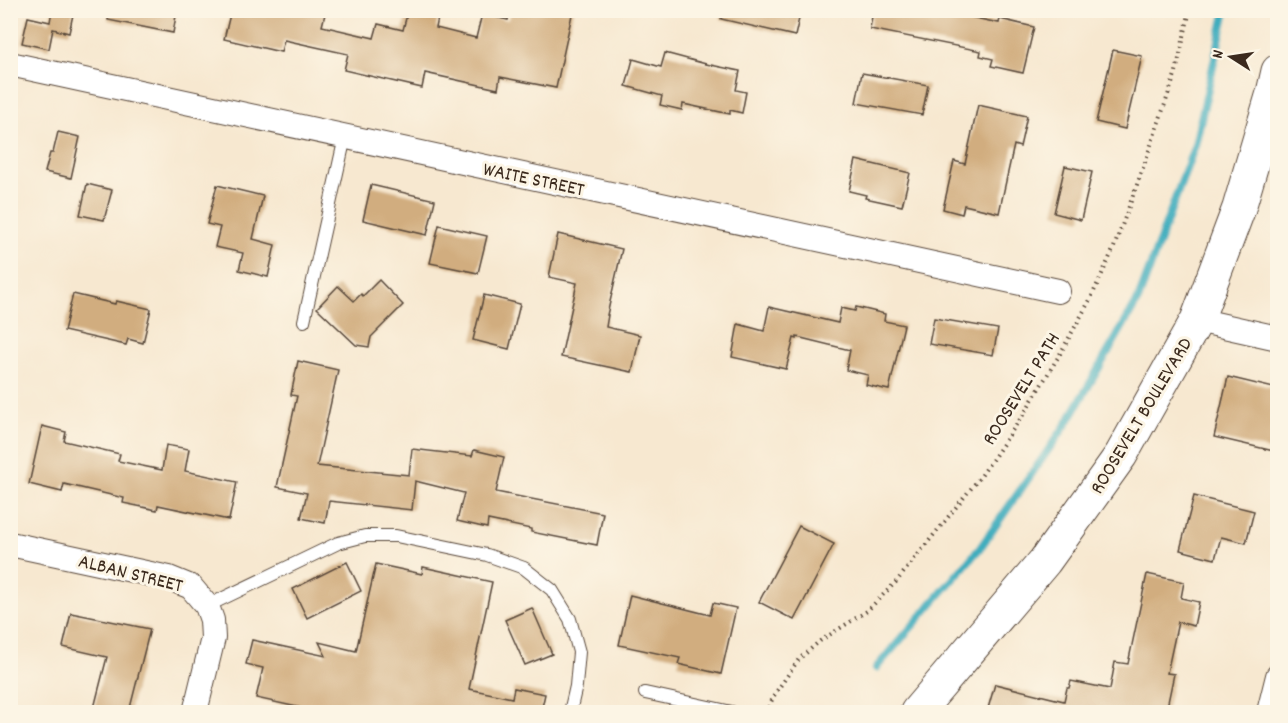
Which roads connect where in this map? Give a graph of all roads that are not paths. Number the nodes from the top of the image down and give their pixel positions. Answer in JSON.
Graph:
{"nodes":[{"id":1,"x":10,"y":64,"type":"edge"},
{"id":2,"x":1278,"y":71,"type":"edge"},
{"id":3,"x":345,"y":137,"type":"junction"},
{"id":4,"x":1058,"y":291,"type":"dead end"},
{"id":5,"x":1197,"y":320,"type":"junction"},
{"id":6,"x":304,"y":321,"type":"dead end"},
{"id":7,"x":1278,"y":338,"type":"edge"},
{"id":8,"x":10,"y":544,"type":"edge"},
{"id":9,"x":207,"y":606,"type":"junction"},
{"id":10,"x":1277,"y":683,"type":"edge"},
{"id":11,"x":645,"y":693,"type":"dead end"},
{"id":12,"x":195,"y":712,"type":"edge"},
{"id":13,"x":570,"y":712,"type":"edge"},
{"id":14,"x":732,"y":712,"type":"edge"},
{"id":15,"x":917,"y":712,"type":"edge"},
{"id":16,"x":1269,"y":712,"type":"edge"}],
"edges":[{"from":1,"to":3,"type":"street","name":"WAITE STREET"},
{"from":2,"to":5,"type":"main road","name":"ROOSEVELT BOULEVARD"},
{"from":3,"to":4,"type":"street","name":"WAITE STREET"},
{"from":3,"to":6,"type":"lane"},
{"from":5,"to":7,"type":"street"},
{"from":5,"to":15,"type":"main road","name":"ROOSEVELT BOULEVARD"},
{"from":8,"to":9,"type":"street","name":"ALBAN STREET"},
{"from":9,"to":12,"type":"street","name":"ALBAN STREET"},
{"from":9,"to":13,"type":"lane"},
{"from":10,"to":16,"type":"street"},
{"from":11,"to":14,"type":"lane"}]}
